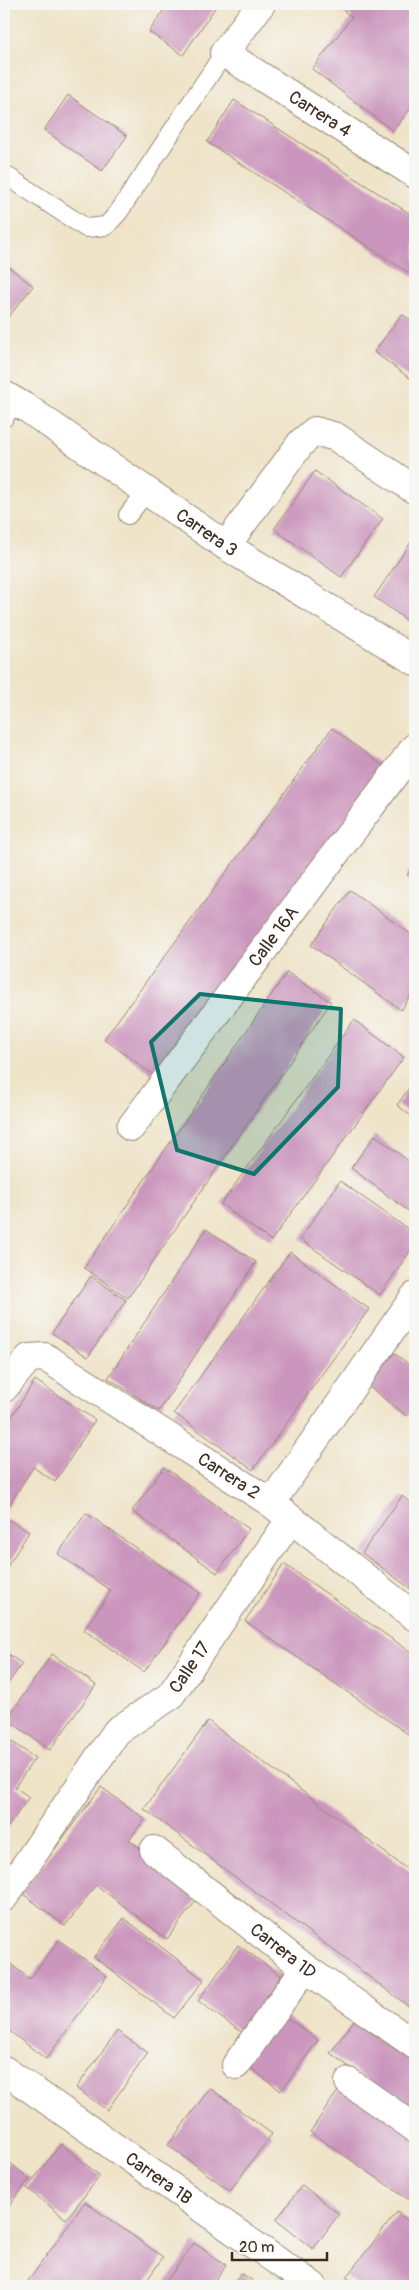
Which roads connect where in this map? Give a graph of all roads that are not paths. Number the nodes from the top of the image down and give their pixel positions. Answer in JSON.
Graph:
{"nodes":[{"id":1,"x":260,"y":4,"type":"edge"},
{"id":2,"x":224,"y":53,"type":"junction"},
{"id":3,"x":4,"y":174,"type":"edge"},
{"id":4,"x":415,"y":174,"type":"edge"},
{"id":5,"x":18,"y":404,"type":"edge"},
{"id":6,"x":415,"y":490,"type":"edge"},
{"id":7,"x":147,"y":491,"type":"junction"},
{"id":8,"x":128,"y":515,"type":"dead end"},
{"id":9,"x":226,"y":546,"type":"junction"},
{"id":10,"x":415,"y":661,"type":"edge"},
{"id":11,"x":415,"y":747,"type":"edge"},
{"id":12,"x":131,"y":1127,"type":"dead end"},
{"id":13,"x":415,"y":1296,"type":"edge"},
{"id":14,"x":4,"y":1388,"type":"edge"},
{"id":15,"x":281,"y":1512,"type":"junction"},
{"id":16,"x":415,"y":1617,"type":"edge"},
{"id":17,"x":154,"y":1850,"type":"dead end"},
{"id":18,"x":4,"y":1897,"type":"edge"},
{"id":19,"x":305,"y":1968,"type":"junction"},
{"id":20,"x":415,"y":2045,"type":"edge"},
{"id":21,"x":236,"y":2065,"type":"dead end"},
{"id":22,"x":4,"y":2070,"type":"edge"},
{"id":23,"x":349,"y":2082,"type":"dead end"},
{"id":24,"x":415,"y":2128,"type":"edge"},
{"id":25,"x":313,"y":2286,"type":"edge"}],
"edges":[{"from":1,"to":2,"type":"street"},
{"from":2,"to":3,"type":"lane"},
{"from":2,"to":4,"type":"street","name":"Carrera 4"},
{"from":5,"to":7,"type":"street","name":"Carrera 3"},
{"from":6,"to":9,"type":"street"},
{"from":7,"to":8,"type":"lane"},
{"from":7,"to":9,"type":"street","name":"Carrera 3"},
{"from":9,"to":10,"type":"street","name":"Carrera 3"},
{"from":11,"to":12,"type":"street","name":"Calle 16A"},
{"from":13,"to":15,"type":"street","name":"Calle 17"},
{"from":14,"to":15,"type":"street","name":"Carrera 2"},
{"from":15,"to":16,"type":"street","name":"Carrera 2"},
{"from":15,"to":18,"type":"street","name":"Calle 17"},
{"from":17,"to":19,"type":"street","name":"Carrera 1D"},
{"from":19,"to":20,"type":"street","name":"Carrera 1D"},
{"from":19,"to":21,"type":"street"},
{"from":22,"to":25,"type":"street","name":"Carrera 1B"},
{"from":23,"to":24,"type":"street"}]}
